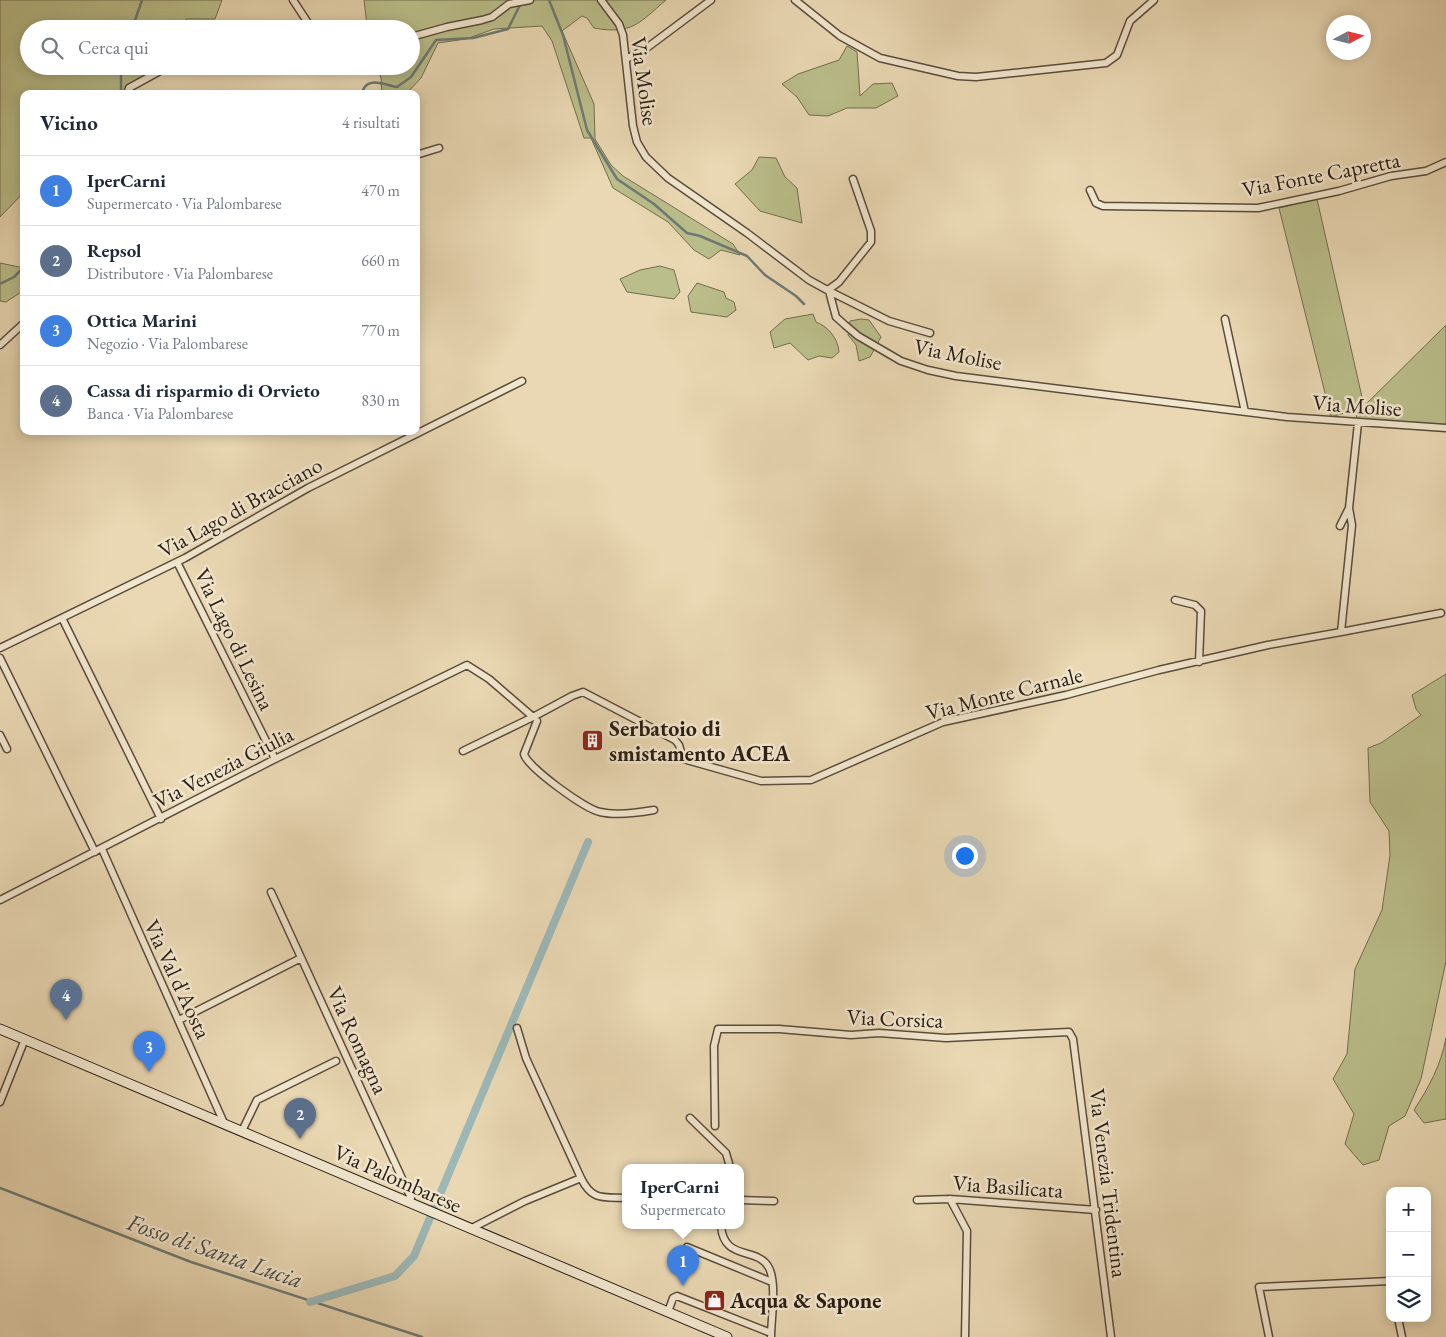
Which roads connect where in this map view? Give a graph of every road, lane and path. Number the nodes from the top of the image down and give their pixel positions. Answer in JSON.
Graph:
{"nodes":[{"id":1,"x":293,"y":0,"type":"edge"},
{"id":2,"x":530,"y":0,"type":"edge"},
{"id":3,"x":601,"y":0,"type":"edge"},
{"id":4,"x":710,"y":0,"type":"edge"},
{"id":5,"x":794,"y":0,"type":"edge"},
{"id":6,"x":1154,"y":0,"type":"edge"},
{"id":7,"x":306,"y":20,"type":"edge"},
{"id":8,"x":420,"y":34,"type":"edge"},
{"id":9,"x":626,"y":59,"type":"junction"},
{"id":10,"x":153,"y":75,"type":"edge"},
{"id":11,"x":128,"y":90,"type":"edge"},
{"id":12,"x":439,"y":148,"type":"dead end"},
{"id":13,"x":420,"y":154,"type":"edge"},
{"id":14,"x":1446,"y":162,"type":"edge"},
{"id":15,"x":854,"y":179,"type":"dead end"},
{"id":16,"x":1090,"y":190,"type":"dead end"},
{"id":17,"x":828,"y":291,"type":"junction"},
{"id":18,"x":1225,"y":320,"type":"dead end"},
{"id":19,"x":20,"y":327,"type":"edge"},
{"id":20,"x":930,"y":333,"type":"dead end"},
{"id":21,"x":0,"y":345,"type":"edge"},
{"id":22,"x":522,"y":380,"type":"dead end"},
{"id":23,"x":1245,"y":412,"type":"junction"},
{"id":24,"x":1358,"y":423,"type":"junction"},
{"id":25,"x":1446,"y":428,"type":"edge"},
{"id":26,"x":420,"y":431,"type":"edge"},
{"id":27,"x":413,"y":435,"type":"edge"},
{"id":28,"x":1349,"y":508,"type":"junction"},
{"id":29,"x":1340,"y":526,"type":"dead end"},
{"id":30,"x":177,"y":562,"type":"junction"},
{"id":31,"x":1175,"y":600,"type":"dead end"},
{"id":32,"x":1441,"y":613,"type":"dead end"},
{"id":33,"x":62,"y":618,"type":"junction"},
{"id":34,"x":1341,"y":632,"type":"junction"},
{"id":35,"x":0,"y":648,"type":"edge"},
{"id":36,"x":0,"y":658,"type":"edge"},
{"id":37,"x":1199,"y":662,"type":"junction"},
{"id":38,"x":535,"y":719,"type":"junction"},
{"id":39,"x":0,"y":735,"type":"edge"},
{"id":40,"x":7,"y":750,"type":"dead end"},
{"id":41,"x":462,"y":751,"type":"dead end"},
{"id":42,"x":275,"y":759,"type":"junction"},
{"id":43,"x":654,"y":810,"type":"dead end"},
{"id":44,"x":161,"y":819,"type":"junction"},
{"id":45,"x":102,"y":849,"type":"junction"},
{"id":46,"x":95,"y":852,"type":"junction"},
{"id":47,"x":271,"y":892,"type":"dead end"},
{"id":48,"x":0,"y":900,"type":"edge"},
{"id":49,"x":301,"y":958,"type":"junction"},
{"id":50,"x":179,"y":1020,"type":"junction"},
{"id":51,"x":517,"y":1028,"type":"dead end"},
{"id":52,"x":0,"y":1029,"type":"edge"},
{"id":53,"x":1070,"y":1033,"type":"joint"},
{"id":54,"x":25,"y":1039,"type":"junction"},
{"id":55,"x":336,"y":1061,"type":"dead end"},
{"id":56,"x":0,"y":1102,"type":"edge"},
{"id":57,"x":690,"y":1118,"type":"dead end"},
{"id":58,"x":224,"y":1123,"type":"junction"},
{"id":59,"x":715,"y":1126,"type":"dead end"},
{"id":60,"x":242,"y":1131,"type":"junction"},
{"id":61,"x":729,"y":1164,"type":"edge"},
{"id":62,"x":581,"y":1178,"type":"junction"},
{"id":63,"x":622,"y":1198,"type":"edge"},
{"id":64,"x":950,"y":1199,"type":"junction"},
{"id":65,"x":744,"y":1200,"type":"edge"},
{"id":66,"x":917,"y":1200,"type":"dead end"},
{"id":67,"x":774,"y":1201,"type":"dead end"},
{"id":68,"x":409,"y":1204,"type":"junction"},
{"id":69,"x":1096,"y":1210,"type":"junction"},
{"id":70,"x":470,"y":1229,"type":"junction"},
{"id":71,"x":722,"y":1229,"type":"edge"},
{"id":72,"x":687,"y":1247,"type":"dead end"},
{"id":73,"x":1386,"y":1280,"type":"edge"},
{"id":74,"x":772,"y":1282,"type":"junction"},
{"id":75,"x":668,"y":1312,"type":"junction"},
{"id":76,"x":1399,"y":1322,"type":"edge"},
{"id":77,"x":771,"y":1335,"type":"edge"},
{"id":78,"x":726,"y":1337,"type":"edge"},
{"id":79,"x":965,"y":1337,"type":"edge"},
{"id":80,"x":1111,"y":1337,"type":"edge"},
{"id":81,"x":1270,"y":1337,"type":"edge"},
{"id":82,"x":1402,"y":1337,"type":"edge"}],
"edges":[{"from":1,"to":7,"type":"street"},
{"from":2,"to":8,"type":"street"},
{"from":3,"to":9,"type":"street","name":"Via Molise"},
{"from":4,"to":9,"type":"street"},
{"from":5,"to":6,"type":"street"},
{"from":9,"to":17,"type":"street","name":"Via Molise"},
{"from":10,"to":11,"type":"street"},
{"from":12,"to":13,"type":"street"},
{"from":14,"to":16,"type":"street","name":"Via Fonte Capretta"},
{"from":15,"to":17,"type":"street"},
{"from":17,"to":20,"type":"street"},
{"from":17,"to":23,"type":"street","name":"Via Molise"},
{"from":18,"to":23,"type":"street"},
{"from":19,"to":21,"type":"street"},
{"from":22,"to":26,"type":"street","name":"Via Lago di Bracciano"},
{"from":23,"to":24,"type":"street","name":"Via Molise"},
{"from":24,"to":25,"type":"street","name":"Via Molise"},
{"from":24,"to":28,"type":"street"},
{"from":27,"to":30,"type":"street","name":"Via Lago di Bracciano"},
{"from":28,"to":29,"type":"street"},
{"from":28,"to":34,"type":"street"},
{"from":30,"to":33,"type":"street","name":"Via Lago di Bracciano"},
{"from":30,"to":42,"type":"street","name":"Via Lago di Lesina"},
{"from":31,"to":37,"type":"street"},
{"from":32,"to":34,"type":"street","name":"Via Monte Carnale"},
{"from":33,"to":35,"type":"street","name":"Via Lago di Bracciano"},
{"from":33,"to":44,"type":"street"},
{"from":34,"to":37,"type":"street","name":"Via Monte Carnale"},
{"from":36,"to":46,"type":"street"},
{"from":37,"to":38,"type":"street","name":"Via Monte Carnale"},
{"from":38,"to":41,"type":"street"},
{"from":38,"to":42,"type":"street","name":"Via Venezia Giulia"},
{"from":38,"to":43,"type":"street"},
{"from":39,"to":40,"type":"street"},
{"from":42,"to":44,"type":"street","name":"Via Venezia Giulia"},
{"from":44,"to":45,"type":"street","name":"Via Venezia Giulia"},
{"from":45,"to":46,"type":"street","name":"Via Venezia Giulia"},
{"from":45,"to":50,"type":"street","name":"Via Val d'Aosta"},
{"from":46,"to":48,"type":"street","name":"Via Venezia Giulia"},
{"from":47,"to":49,"type":"street","name":"Via Romagna"},
{"from":49,"to":50,"type":"street"},
{"from":49,"to":68,"type":"street","name":"Via Romagna"},
{"from":50,"to":58,"type":"street","name":"Via Val d'Aosta"},
{"from":51,"to":62,"type":"street"},
{"from":52,"to":54,"type":"main road","name":"Via Palombarese"},
{"from":53,"to":59,"type":"street","name":"Via Corsica"},
{"from":53,"to":69,"type":"street","name":"Via Venezia Tridentina"},
{"from":54,"to":56,"type":"street"},
{"from":54,"to":58,"type":"main road","name":"Via Palombarese"},
{"from":55,"to":60,"type":"street"},
{"from":57,"to":61,"type":"street"},
{"from":58,"to":60,"type":"main road","name":"Via Palombarese"},
{"from":60,"to":68,"type":"main road","name":"Via Palombarese"},
{"from":62,"to":63,"type":"street"},
{"from":62,"to":70,"type":"street"},
{"from":64,"to":66,"type":"street","name":"Via Basilicata"},
{"from":64,"to":69,"type":"street","name":"Via Basilicata"},
{"from":64,"to":79,"type":"street"},
{"from":65,"to":67,"type":"street"},
{"from":68,"to":70,"type":"main road","name":"Via Palombarese"},
{"from":69,"to":80,"type":"street","name":"Via Venezia Tridentina"},
{"from":70,"to":75,"type":"main road","name":"Via Palombarese"},
{"from":71,"to":74,"type":"street"},
{"from":72,"to":74,"type":"street"},
{"from":73,"to":81,"type":"street"},
{"from":74,"to":77,"type":"street"},
{"from":75,"to":77,"type":"street"},
{"from":75,"to":78,"type":"main road","name":"Via Palombarese"},
{"from":76,"to":82,"type":"street"}]}
